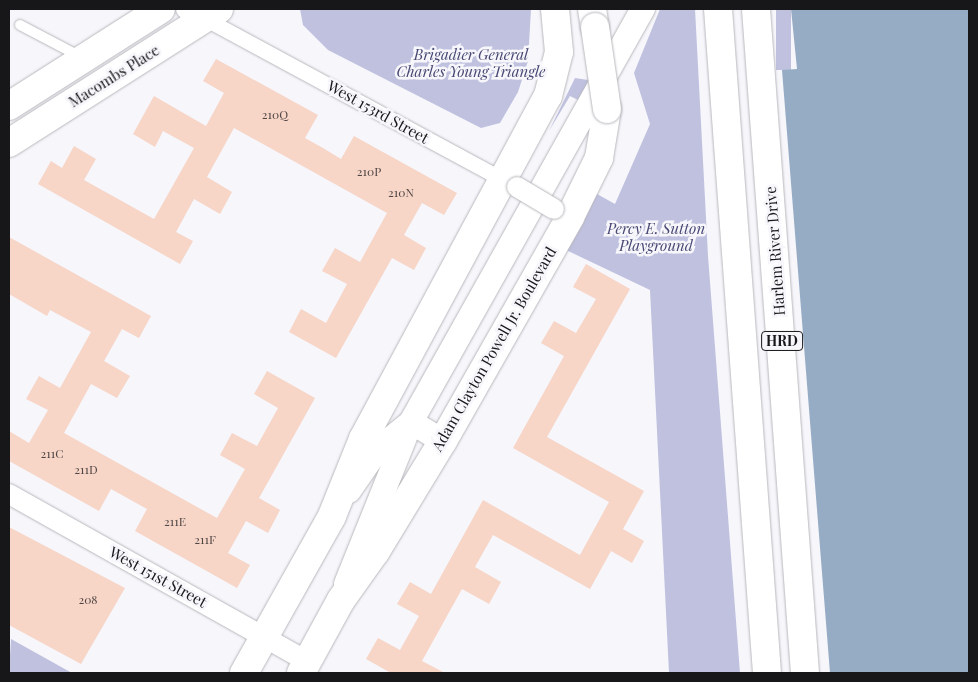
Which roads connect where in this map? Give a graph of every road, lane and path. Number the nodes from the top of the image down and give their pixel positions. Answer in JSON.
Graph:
{"nodes":[{"id":1,"x":162,"y":9,"type":"edge"},
{"id":2,"x":555,"y":9,"type":"edge"},
{"id":3,"x":643,"y":9,"type":"edge"},
{"id":4,"x":718,"y":9,"type":"edge"},
{"id":5,"x":756,"y":9,"type":"edge"},
{"id":6,"x":203,"y":12,"type":"edge"},
{"id":7,"x":593,"y":18,"type":"edge"},
{"id":8,"x":20,"y":25,"type":"dead end"},
{"id":9,"x":84,"y":58,"type":"junction"},
{"id":10,"x":9,"y":106,"type":"edge"},
{"id":11,"x":9,"y":143,"type":"edge"},
{"id":12,"x":509,"y":183,"type":"junction"},
{"id":13,"x":562,"y":213,"type":"junction"},
{"id":14,"x":411,"y":422,"type":"junction"},
{"id":15,"x":443,"y":440,"type":"junction"},
{"id":16,"x":9,"y":494,"type":"edge"},
{"id":17,"x":332,"y":516,"type":"junction"},
{"id":18,"x":341,"y":600,"type":"junction"},
{"id":19,"x":264,"y":637,"type":"junction"},
{"id":20,"x":304,"y":667,"type":"edge"},
{"id":21,"x":244,"y":673,"type":"edge"},
{"id":22,"x":767,"y":673,"type":"edge"},
{"id":23,"x":805,"y":673,"type":"edge"}],
"edges":[{"from":1,"to":9,"type":"main road","name":"Macombs Place"},
{"from":2,"to":12,"type":"main road","name":"Adam Clayton Powell Jr. Boulevard"},
{"from":3,"to":14,"type":"street","name":"Adam Clayton Powell Jr. Boulevard"},
{"from":4,"to":22,"type":"main road","number":"HRD"},
{"from":5,"to":23,"type":"main road","name":"Harlem River Drive","number":"HRD"},
{"from":6,"to":11,"type":"main road","name":"Macombs Place"},
{"from":6,"to":12,"type":"street","name":"West 153rd Street"},
{"from":7,"to":13,"type":"main road","name":"Adam Clayton Powell Jr. Boulevard","bridge":true},
{"from":8,"to":9,"type":"lane"},
{"from":9,"to":10,"type":"main road","name":"Macombs Place"},
{"from":12,"to":13,"type":"street","name":"West 153rd Street","bridge":true},
{"from":12,"to":17,"type":"main road","name":"Adam Clayton Powell Jr. Boulevard"},
{"from":13,"to":15,"type":"main road","name":"Adam Clayton Powell Jr. Boulevard"},
{"from":14,"to":15,"type":"street"},
{"from":14,"to":17,"type":"street","name":"Adam Clayton Powell Jr. Boulevard"},
{"from":14,"to":18,"type":"street","name":"Adam Clayton Powell Jr. Boulevard"},
{"from":15,"to":18,"type":"main road","name":"Adam Clayton Powell Jr. Boulevard"},
{"from":16,"to":19,"type":"street","name":"West 151st Street"},
{"from":17,"to":19,"type":"main road","name":"Adam Clayton Powell Jr. Boulevard"},
{"from":18,"to":20,"type":"main road","name":"Adam Clayton Powell Jr. Boulevard"},
{"from":19,"to":20,"type":"street","name":"West 151st Street"},
{"from":19,"to":21,"type":"main road","name":"Adam Clayton Powell Jr. Boulevard"}]}
